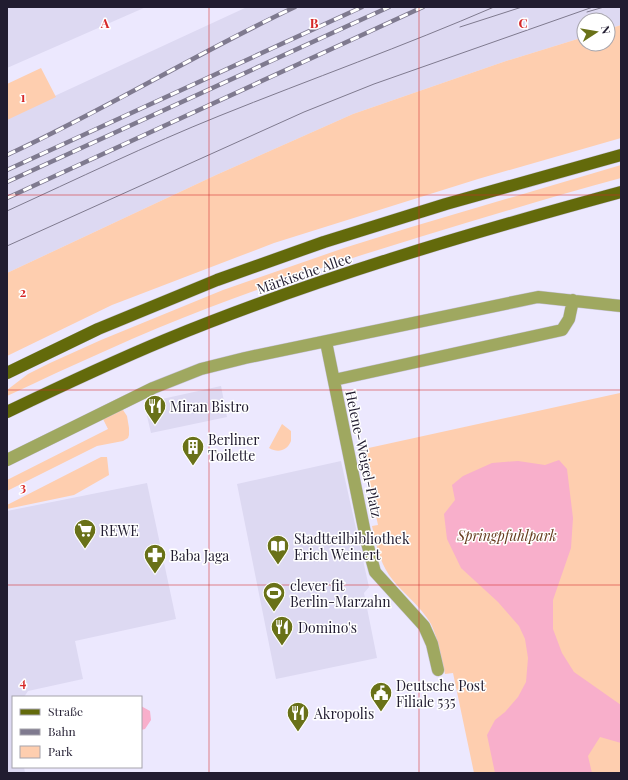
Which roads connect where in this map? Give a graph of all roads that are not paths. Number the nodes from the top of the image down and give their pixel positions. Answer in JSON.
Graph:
{"nodes":[{"id":1,"x":621,"y":154,"type":"edge"},
{"id":2,"x":621,"y":192,"type":"edge"},
{"id":3,"x":573,"y":300,"type":"junction"},
{"id":4,"x":621,"y":306,"type":"edge"},
{"id":5,"x":326,"y":342,"type":"junction"},
{"id":6,"x":22,"y":366,"type":"junction"},
{"id":7,"x":7,"y":373,"type":"edge"},
{"id":8,"x":7,"y":380,"type":"edge"},
{"id":9,"x":334,"y":380,"type":"junction"},
{"id":10,"x":7,"y":412,"type":"edge"},
{"id":11,"x":7,"y":460,"type":"edge"},
{"id":12,"x":438,"y":670,"type":"dead end"}],
"edges":[{"from":1,"to":6,"type":"main road","name":"Märkische Allee"},
{"from":2,"to":10,"type":"main road","name":"Märkische Allee"},
{"from":3,"to":4,"type":"street"},
{"from":3,"to":5,"type":"street"},
{"from":3,"to":9,"type":"street"},
{"from":5,"to":9,"type":"street","name":"Helene-Weigel-Platz"},
{"from":5,"to":11,"type":"street"},
{"from":6,"to":7,"type":"main road","name":"Märkische Allee"},
{"from":6,"to":8,"type":"main road"},
{"from":9,"to":12,"type":"street","name":"Helene-Weigel-Platz"}]}
